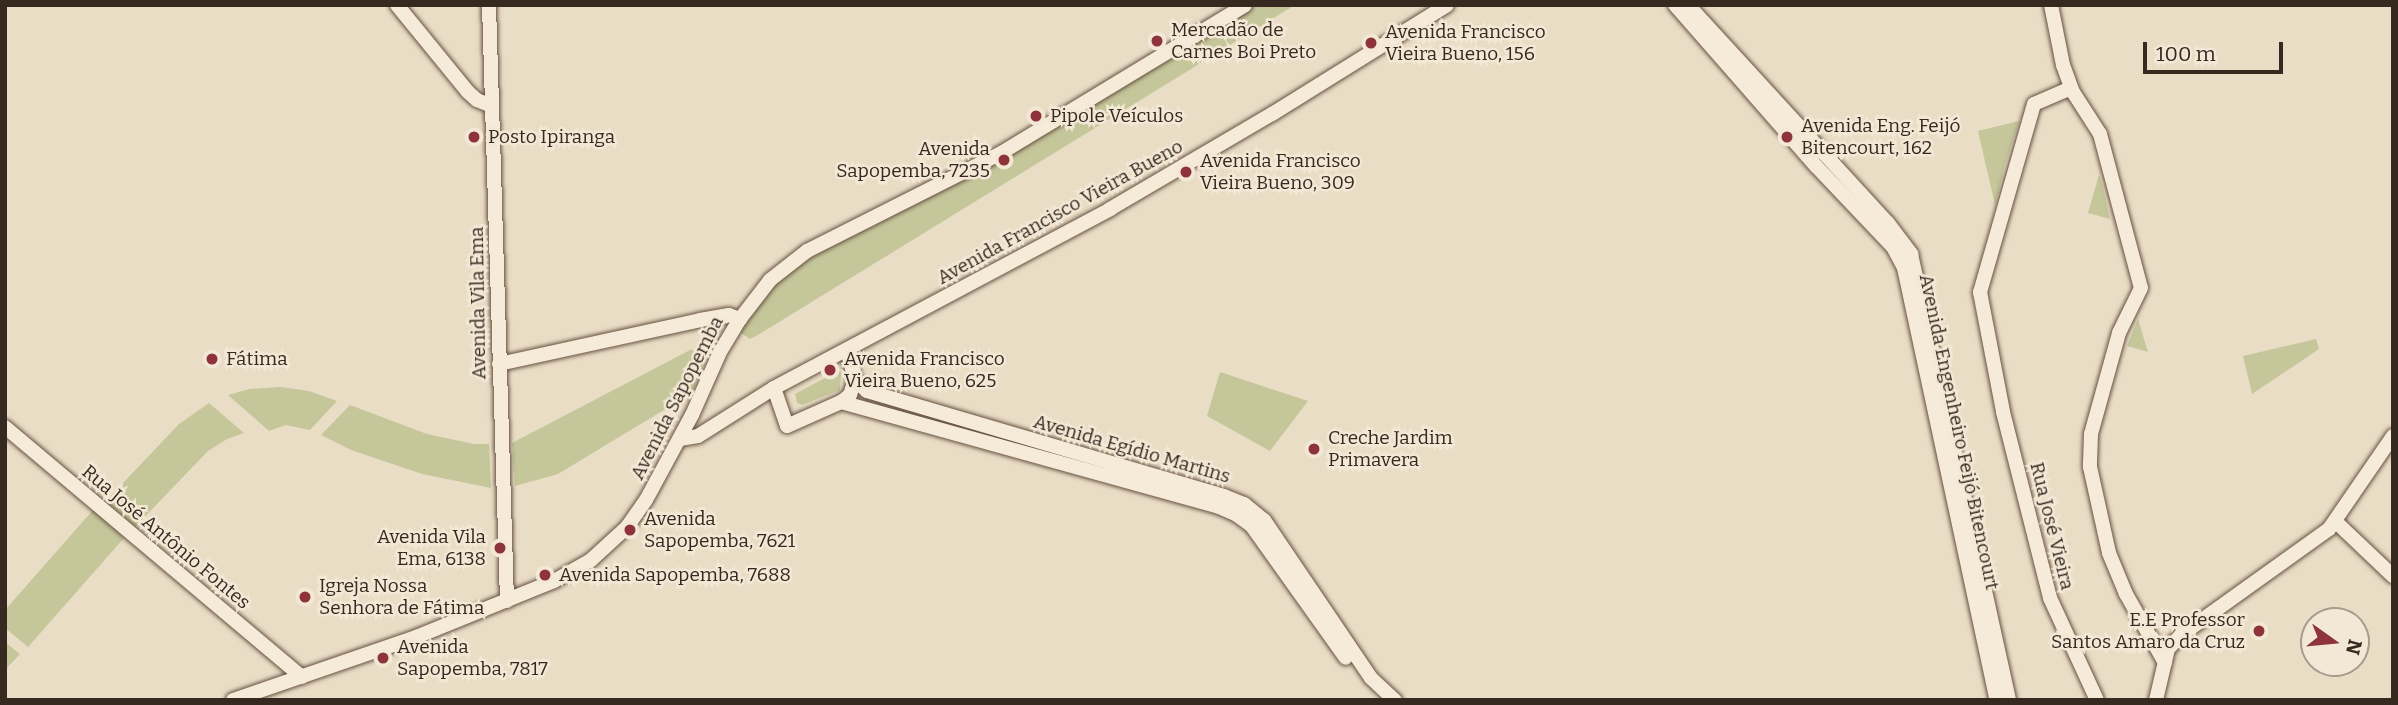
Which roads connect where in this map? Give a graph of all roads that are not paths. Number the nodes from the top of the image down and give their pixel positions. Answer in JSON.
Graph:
{"nodes":[{"id":1,"x":397,"y":5,"type":"edge"},
{"id":2,"x":489,"y":5,"type":"edge"},
{"id":3,"x":1245,"y":5,"type":"edge"},
{"id":4,"x":1447,"y":5,"type":"edge"},
{"id":5,"x":1675,"y":5,"type":"edge"},
{"id":6,"x":1689,"y":5,"type":"edge"},
{"id":7,"x":2050,"y":5,"type":"edge"},
{"id":8,"x":2071,"y":88,"type":"junction"},
{"id":9,"x":492,"y":106,"type":"junction"},
{"id":10,"x":740,"y":318,"type":"junction"},
{"id":11,"x":847,"y":351,"type":"junction"},
{"id":12,"x":499,"y":364,"type":"junction"},
{"id":13,"x":855,"y":380,"type":"junction"},
{"id":14,"x":774,"y":388,"type":"junction"},
{"id":15,"x":841,"y":402,"type":"junction"},
{"id":16,"x":692,"y":415,"type":"junction"},
{"id":17,"x":720,"y":419,"type":"junction"},
{"id":18,"x":5,"y":427,"type":"edge"},
{"id":19,"x":2393,"y":436,"type":"edge"},
{"id":20,"x":680,"y":439,"type":"junction"},
{"id":21,"x":2335,"y":521,"type":"junction"},
{"id":22,"x":2393,"y":576,"type":"edge"},
{"id":23,"x":507,"y":600,"type":"junction"},
{"id":24,"x":2165,"y":663,"type":"junction"},
{"id":25,"x":302,"y":677,"type":"junction"},
{"id":26,"x":233,"y":700,"type":"edge"},
{"id":27,"x":1378,"y":700,"type":"edge"},
{"id":28,"x":1395,"y":700,"type":"edge"},
{"id":29,"x":1997,"y":700,"type":"edge"},
{"id":30,"x":2009,"y":700,"type":"edge"},
{"id":31,"x":2098,"y":700,"type":"edge"},
{"id":32,"x":2156,"y":700,"type":"edge"}],
"edges":[{"from":1,"to":9,"type":"main road"},
{"from":2,"to":9,"type":"main road","name":"Avenida Vila Ema"},
{"from":3,"to":10,"type":"main road","name":"Avenida Sapopemba"},
{"from":4,"to":11,"type":"main road","name":"Avenida Francisco Vieira Bueno"},
{"from":5,"to":29,"type":"main road","name":"Avenida Engenheiro Feijó Bitencourt"},
{"from":6,"to":30,"type":"main road","name":"Avenida Engenheiro Feijó Bitencourt"},
{"from":7,"to":8,"type":"main road"},
{"from":8,"to":24,"type":"main road"},
{"from":8,"to":31,"type":"main road","name":"Rua José Vieira"},
{"from":9,"to":12,"type":"main road","name":"Avenida Vila Ema"},
{"from":10,"to":12,"type":"main road"},
{"from":10,"to":16,"type":"main road","name":"Avenida Sapopemba"},
{"from":11,"to":13,"type":"main road"},
{"from":11,"to":14,"type":"main road","name":"Avenida Francisco Vieira Bueno"},
{"from":12,"to":23,"type":"main road","name":"Avenida Vila Ema"},
{"from":13,"to":15,"type":"main road"},
{"from":13,"to":28,"type":"main road","name":"Avenida Egídio Martins"},
{"from":14,"to":15,"type":"main road"},
{"from":14,"to":17,"type":"main road","name":"Avenida Francisco Vieira Bueno"},
{"from":15,"to":27,"type":"main road","name":"Avenida Egídio Martins"},
{"from":16,"to":17,"type":"main road"},
{"from":16,"to":20,"type":"main road","name":"Avenida Sapopemba"},
{"from":17,"to":20,"type":"main road","name":"Avenida Francisco Vieira Bueno"},
{"from":18,"to":25,"type":"main road","name":"Rua José Antônio Fontes"},
{"from":19,"to":21,"type":"main road"},
{"from":20,"to":23,"type":"main road","name":"Avenida Sapopemba"},
{"from":21,"to":22,"type":"main road"},
{"from":21,"to":24,"type":"main road"},
{"from":23,"to":25,"type":"main road","name":"Avenida Sapopemba"},
{"from":24,"to":32,"type":"main road"},
{"from":25,"to":26,"type":"main road","name":"Avenida Sapopemba"}]}
